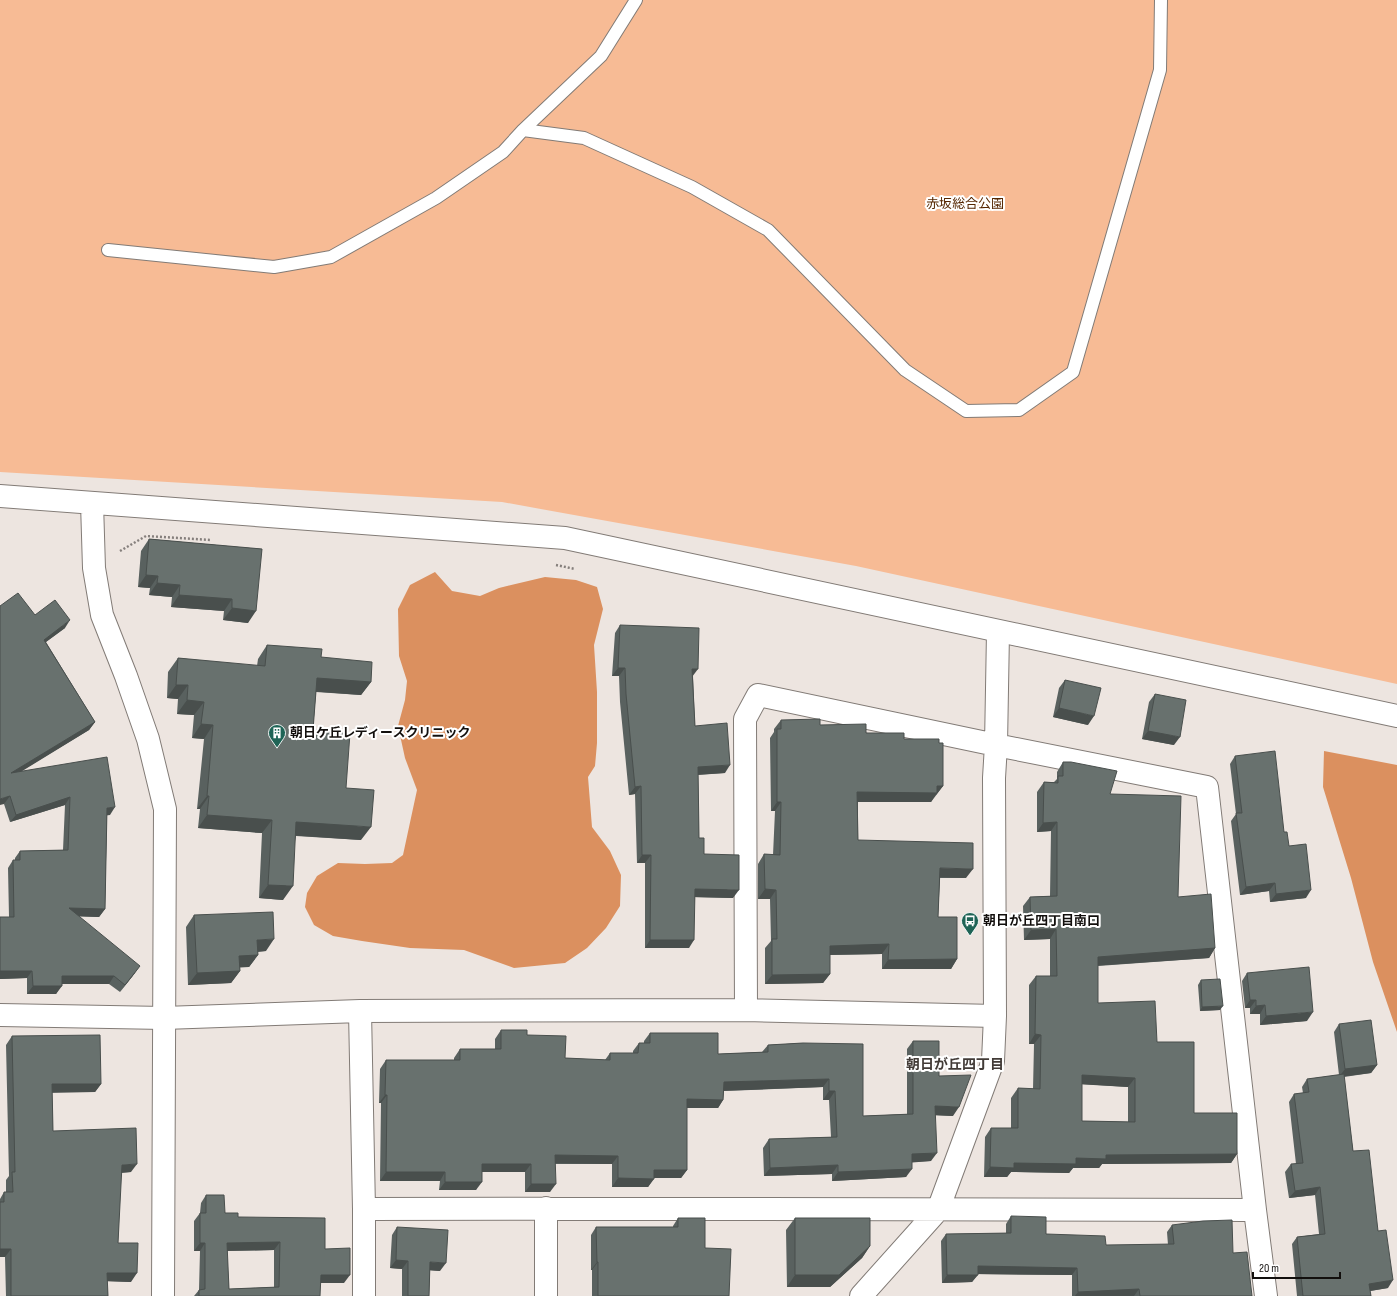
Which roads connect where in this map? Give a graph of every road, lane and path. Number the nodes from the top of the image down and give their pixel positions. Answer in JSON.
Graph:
{"nodes":[{"id":1,"x":636,"y":0,"type":"edge"},
{"id":2,"x":1161,"y":0,"type":"edge"},
{"id":3,"x":523,"y":130,"type":"junction"},
{"id":4,"x":108,"y":250,"type":"dead end"},
{"id":5,"x":0,"y":496,"type":"edge"},
{"id":6,"x":92,"y":503,"type":"junction"},
{"id":7,"x":215,"y":540,"type":"dead end"},
{"id":8,"x":120,"y":552,"type":"dead end"},
{"id":9,"x":551,"y":564,"type":"dead end"},
{"id":10,"x":582,"y":570,"type":"dead end"},
{"id":11,"x":998,"y":632,"type":"junction"},
{"id":12,"x":1397,"y":716,"type":"edge"},
{"id":13,"x":996,"y":745,"type":"junction"},
{"id":14,"x":746,"y":1010,"type":"junction"},
{"id":15,"x":360,"y":1011,"type":"junction"},
{"id":16,"x":0,"y":1015,"type":"edge"},
{"id":17,"x":995,"y":1016,"type":"junction"},
{"id":18,"x":164,"y":1018,"type":"junction"},
{"id":19,"x":546,"y":1208,"type":"junction"},
{"id":20,"x":364,"y":1209,"type":"junction"},
{"id":21,"x":938,"y":1210,"type":"junction"},
{"id":22,"x":1255,"y":1210,"type":"junction"},
{"id":23,"x":163,"y":1296,"type":"edge"},
{"id":24,"x":364,"y":1296,"type":"edge"},
{"id":25,"x":546,"y":1296,"type":"edge"},
{"id":26,"x":861,"y":1296,"type":"edge"},
{"id":27,"x":1266,"y":1296,"type":"edge"}],
"edges":[{"from":1,"to":3,"type":"lane"},
{"from":2,"to":3,"type":"lane"},
{"from":3,"to":4,"type":"lane"},
{"from":5,"to":6,"type":"street"},
{"from":6,"to":11,"type":"street"},
{"from":6,"to":18,"type":"street"},
{"from":7,"to":8,"type":"path"},
{"from":9,"to":10,"type":"path"},
{"from":11,"to":12,"type":"street"},
{"from":11,"to":13,"type":"street"},
{"from":13,"to":14,"type":"street"},
{"from":13,"to":17,"type":"street"},
{"from":13,"to":22,"type":"street"},
{"from":14,"to":15,"type":"street"},
{"from":14,"to":17,"type":"street"},
{"from":15,"to":18,"type":"street"},
{"from":15,"to":20,"type":"street"},
{"from":16,"to":18,"type":"street"},
{"from":17,"to":21,"type":"street"},
{"from":18,"to":23,"type":"street"},
{"from":19,"to":20,"type":"street"},
{"from":19,"to":21,"type":"street"},
{"from":19,"to":25,"type":"street"},
{"from":20,"to":24,"type":"street"},
{"from":21,"to":22,"type":"street"},
{"from":21,"to":26,"type":"street"},
{"from":22,"to":27,"type":"street"}]}
